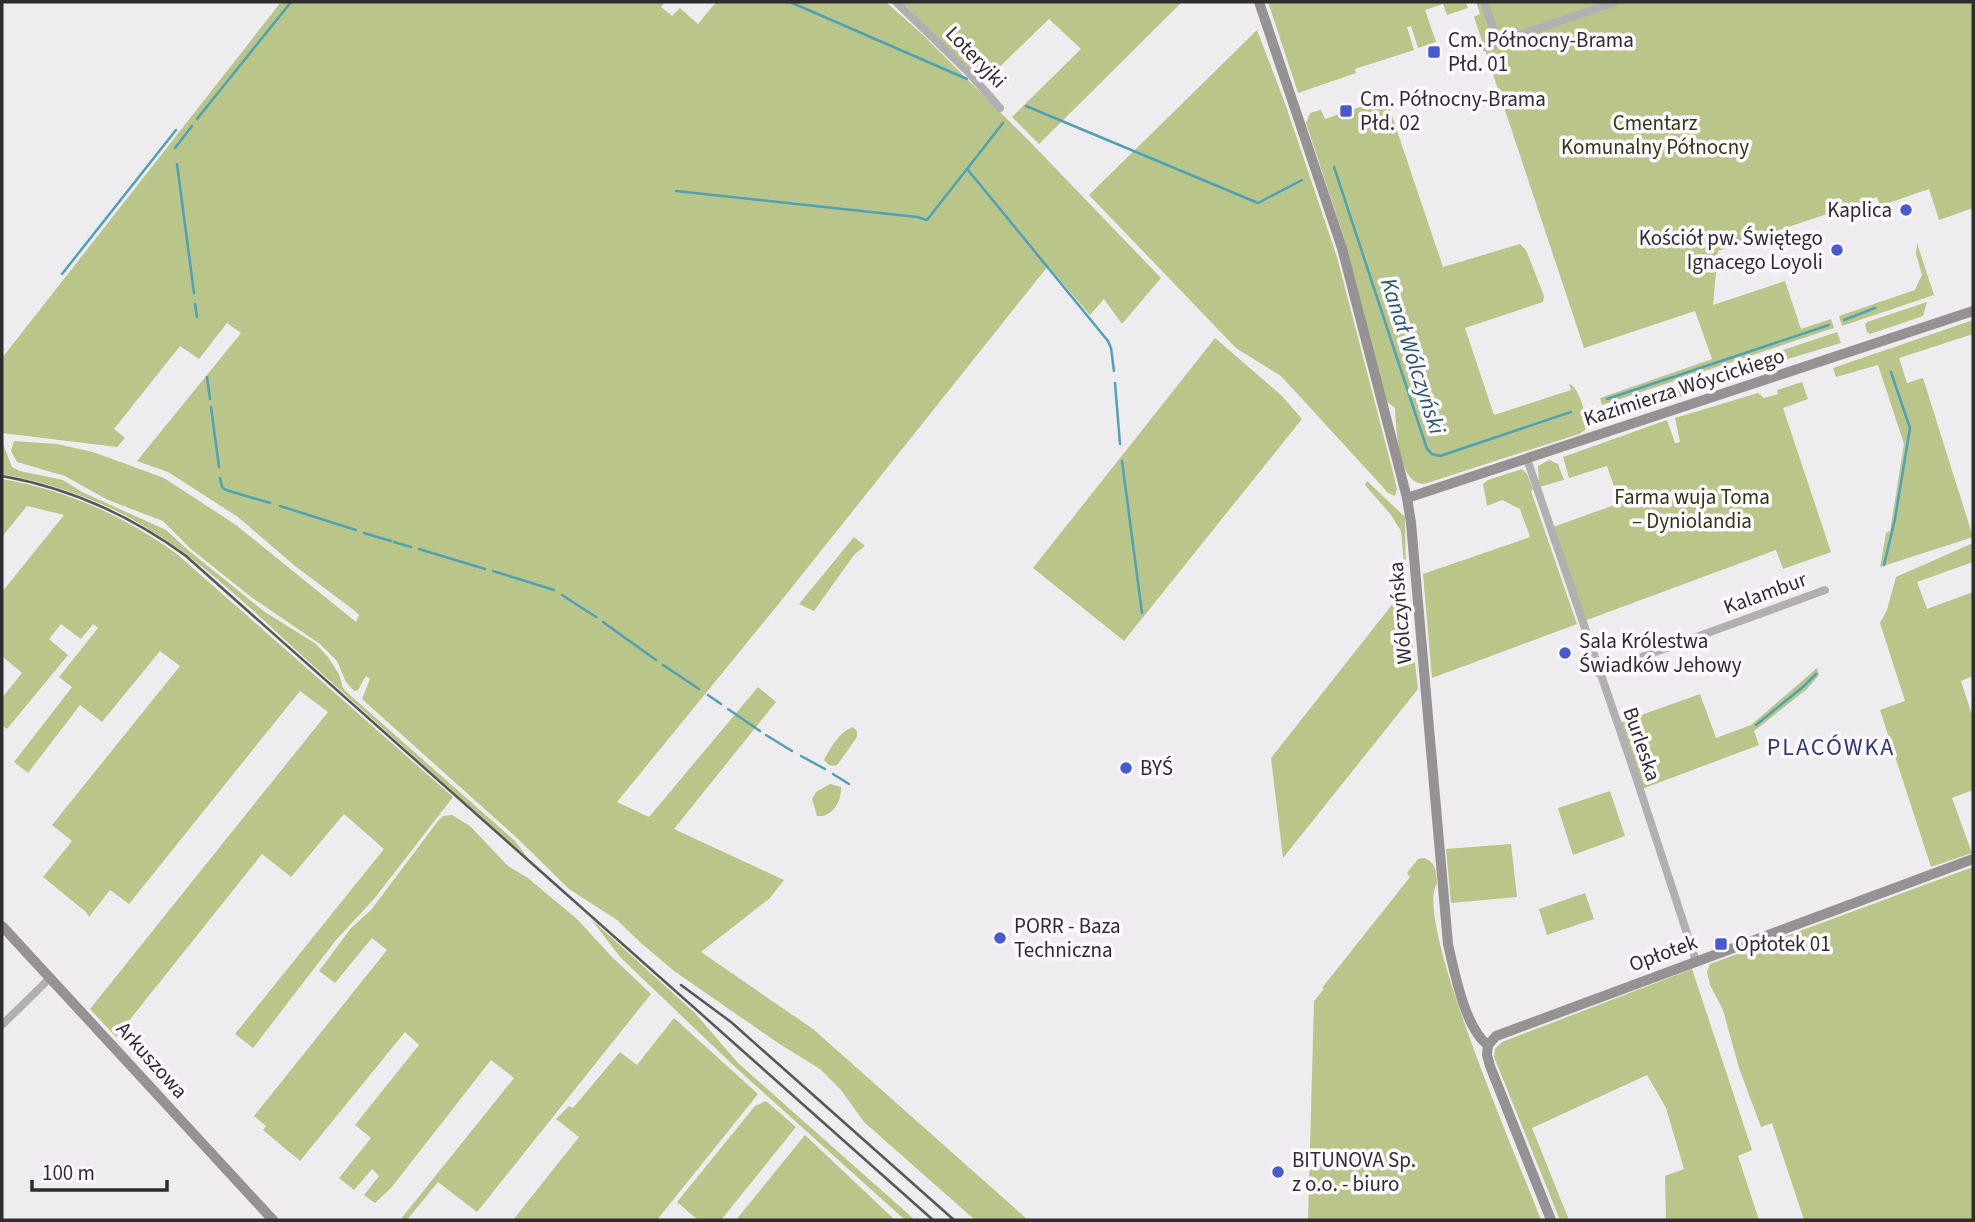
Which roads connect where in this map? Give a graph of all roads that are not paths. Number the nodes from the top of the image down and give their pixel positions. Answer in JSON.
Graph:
{"nodes":[{"id":1,"x":895,"y":2,"type":"edge"},
{"id":2,"x":1259,"y":2,"type":"edge"},
{"id":3,"x":1485,"y":2,"type":"edge"},
{"id":4,"x":1616,"y":2,"type":"edge"},
{"id":5,"x":1498,"y":42,"type":"junction"},
{"id":6,"x":1485,"y":47,"type":"dead end"},
{"id":7,"x":1000,"y":108,"type":"dead end"},
{"id":8,"x":1973,"y":311,"type":"edge"},
{"id":9,"x":1527,"y":459,"type":"junction"},
{"id":10,"x":1407,"y":498,"type":"junction"},
{"id":11,"x":1825,"y":590,"type":"dead end"},
{"id":12,"x":1598,"y":673,"type":"junction"},
{"id":13,"x":1973,"y":859,"type":"edge"},
{"id":14,"x":2,"y":926,"type":"edge"},
{"id":15,"x":1696,"y":961,"type":"junction"},
{"id":16,"x":50,"y":978,"type":"junction"},
{"id":17,"x":2,"y":1025,"type":"edge"},
{"id":18,"x":1488,"y":1045,"type":"junction"},
{"id":19,"x":273,"y":1220,"type":"edge"},
{"id":20,"x":1551,"y":1220,"type":"edge"}],
"edges":[{"from":1,"to":7,"type":"street","name":"Loteryjki"},
{"from":2,"to":10,"type":"street","name":"Wólczyńska"},
{"from":3,"to":5,"type":"street"},
{"from":4,"to":5,"type":"street"},
{"from":5,"to":6,"type":"street"},
{"from":8,"to":9,"type":"street","name":"Kazimierza Wóycickiego"},
{"from":9,"to":10,"type":"street","name":"Kazimierza Wóycickiego"},
{"from":9,"to":12,"type":"street","name":"Burleska"},
{"from":10,"to":18,"type":"street","name":"Wólczyńska"},
{"from":11,"to":12,"type":"street","name":"Kalambur"},
{"from":12,"to":15,"type":"street","name":"Burleska"},
{"from":13,"to":15,"type":"street","name":"Opłotek"},
{"from":14,"to":16,"type":"street","name":"Arkuszowa"},
{"from":15,"to":18,"type":"street","name":"Opłotek"},
{"from":16,"to":17,"type":"street"},
{"from":16,"to":19,"type":"street","name":"Arkuszowa"},
{"from":18,"to":20,"type":"street","name":"Wólczyńska"}]}
